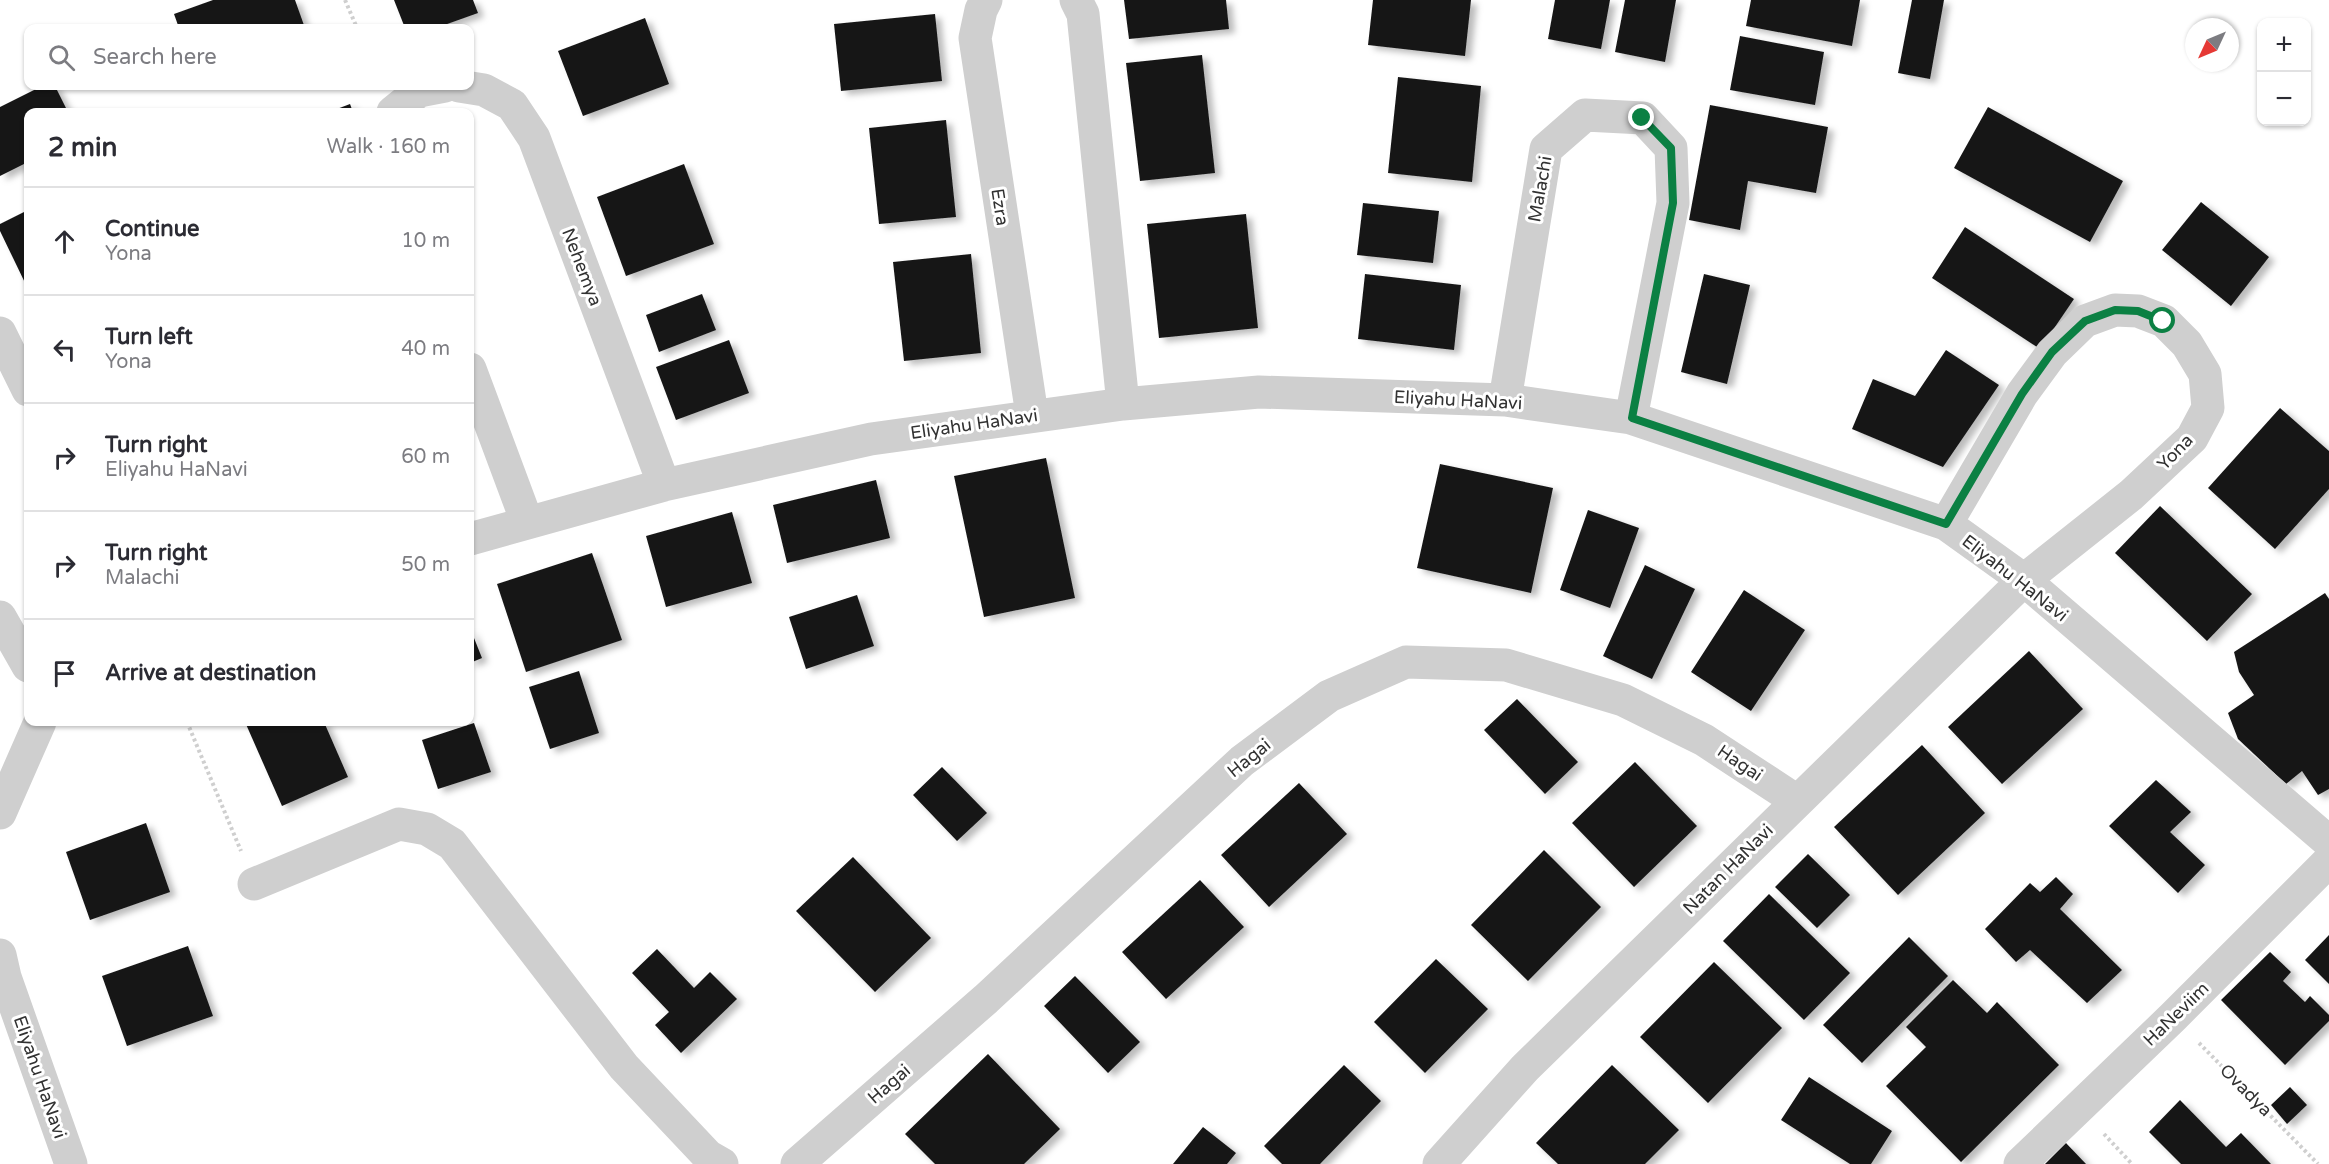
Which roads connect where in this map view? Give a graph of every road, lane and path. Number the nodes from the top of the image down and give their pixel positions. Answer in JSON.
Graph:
{"nodes":[{"id":1,"x":345,"y":0,"type":"edge"},
{"id":2,"x":986,"y":0,"type":"edge"},
{"id":3,"x":1076,"y":0,"type":"edge"},
{"id":4,"x":355,"y":24,"type":"edge"},
{"id":5,"x":474,"y":88,"type":"edge"},
{"id":6,"x":423,"y":90,"type":"edge"},
{"id":7,"x":398,"y":108,"type":"edge"},
{"id":8,"x":0,"y":333,"type":"edge"},
{"id":9,"x":474,"y":380,"type":"edge"},
{"id":10,"x":24,"y":382,"type":"edge"},
{"id":11,"x":1505,"y":400,"type":"junction"},
{"id":12,"x":1123,"y":404,"type":"junction"},
{"id":13,"x":1032,"y":416,"type":"junction"},
{"id":14,"x":1632,"y":418,"type":"junction"},
{"id":15,"x":664,"y":485,"type":"junction"},
{"id":16,"x":527,"y":522,"type":"junction"},
{"id":17,"x":1946,"y":524,"type":"junction"},
{"id":18,"x":474,"y":538,"type":"edge"},
{"id":19,"x":2024,"y":580,"type":"junction"},
{"id":20,"x":0,"y":617,"type":"edge"},
{"id":21,"x":24,"y":659,"type":"edge"},
{"id":22,"x":38,"y":726,"type":"edge"},
{"id":23,"x":189,"y":726,"type":"edge"},
{"id":24,"x":1797,"y":801,"type":"junction"},
{"id":25,"x":0,"y":813,"type":"edge"},
{"id":26,"x":2329,"y":842,"type":"edge"},
{"id":27,"x":2329,"y":861,"type":"edge"},
{"id":28,"x":254,"y":884,"type":"joint"},
{"id":29,"x":0,"y":955,"type":"edge"},
{"id":30,"x":2173,"y":1017,"type":"junction"},
{"id":31,"x":71,"y":1164,"type":"edge"},
{"id":32,"x":722,"y":1164,"type":"edge"},
{"id":33,"x":796,"y":1164,"type":"edge"},
{"id":34,"x":1439,"y":1164,"type":"edge"},
{"id":35,"x":2020,"y":1164,"type":"edge"},
{"id":36,"x":2318,"y":1164,"type":"edge"}],
"edges":[{"from":1,"to":4,"type":"path"},
{"from":2,"to":13,"type":"street","name":"Ezra"},
{"from":3,"to":12,"type":"street"},
{"from":5,"to":15,"type":"street","name":"Nehemya"},
{"from":6,"to":7,"type":"street"},
{"from":8,"to":10,"type":"street"},
{"from":9,"to":16,"type":"street"},
{"from":11,"to":12,"type":"street","name":"Eliyahu HaNavi"},
{"from":11,"to":14,"type":"street","name":"Eliyahu HaNavi"},
{"from":11,"to":14,"type":"street","name":"Malachi"},
{"from":12,"to":13,"type":"street","name":"Eliyahu HaNavi"},
{"from":13,"to":15,"type":"street","name":"Eliyahu HaNavi"},
{"from":14,"to":17,"type":"street","name":"Eliyahu HaNavi"},
{"from":15,"to":16,"type":"street","name":"Eliyahu HaNavi"},
{"from":16,"to":18,"type":"street","name":"Eliyahu HaNavi"},
{"from":17,"to":19,"type":"street","name":"Eliyahu HaNavi"},
{"from":17,"to":19,"type":"street","name":"Yona"},
{"from":19,"to":24,"type":"street","name":"Natan HaNavi"},
{"from":19,"to":26,"type":"street","name":"Eliyahu HaNavi"},
{"from":20,"to":21,"type":"street"},
{"from":22,"to":25,"type":"street"},
{"from":23,"to":28,"type":"path"},
{"from":24,"to":33,"type":"street","name":"Hagai"},
{"from":24,"to":34,"type":"street","name":"Natan HaNavi"},
{"from":27,"to":30,"type":"street","name":"HaNeviim"},
{"from":28,"to":32,"type":"street"},
{"from":29,"to":31,"type":"street","name":"Eliyahu HaNavi"},
{"from":30,"to":35,"type":"street","name":"HaNeviim"},
{"from":30,"to":36,"type":"path","name":"Ovadya"}]}
